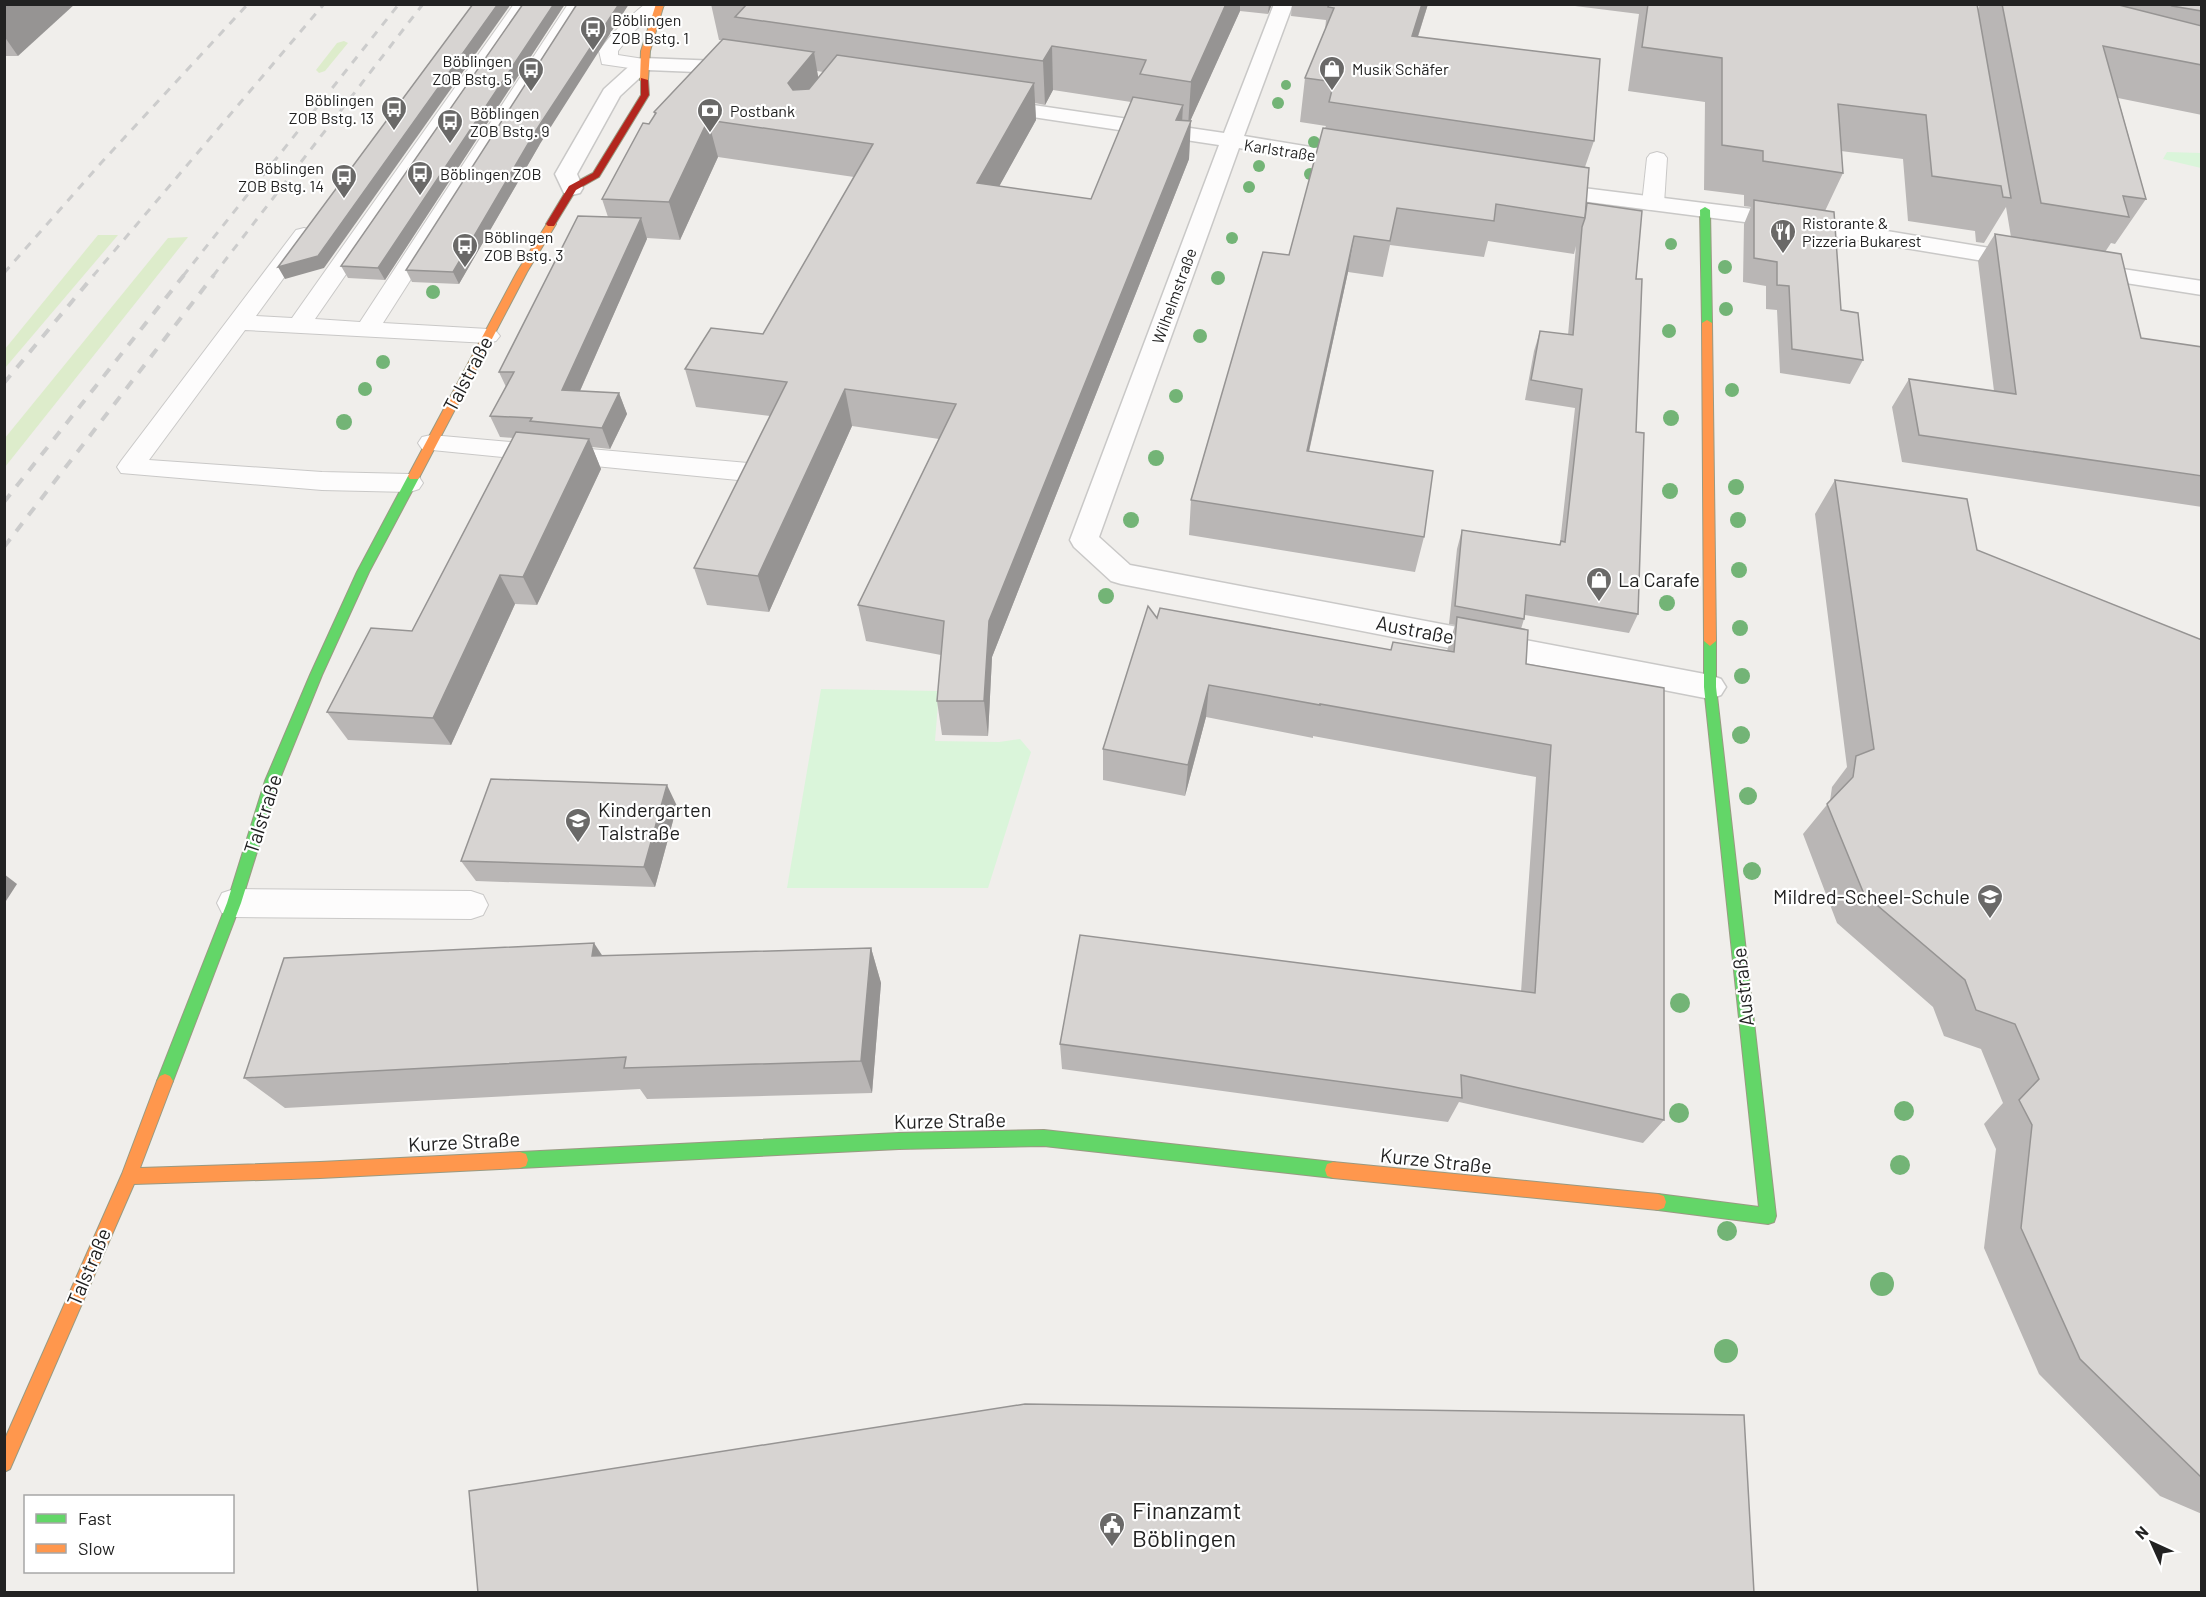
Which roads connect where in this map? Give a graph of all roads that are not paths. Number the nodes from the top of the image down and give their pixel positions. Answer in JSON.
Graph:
{"nodes":[{"id":1,"x":524,"y":4,"type":"edge"},
{"id":2,"x":577,"y":4,"type":"edge"},
{"id":3,"x":658,"y":4,"type":"edge"},
{"id":4,"x":1284,"y":4,"type":"edge"},
{"id":5,"x":643,"y":64,"type":"junction"},
{"id":6,"x":766,"y":71,"type":"edge"},
{"id":7,"x":978,"y":102,"type":"edge"},
{"id":8,"x":1232,"y":142,"type":"junction"},
{"id":9,"x":1657,"y":158,"type":"dead end"},
{"id":10,"x":1380,"y":165,"type":"edge"},
{"id":11,"x":1521,"y":186,"type":"edge"},
{"id":12,"x":572,"y":188,"type":"junction"},
{"id":13,"x":1653,"y":204,"type":"junction"},
{"id":14,"x":1705,"y":210,"type":"junction"},
{"id":15,"x":317,"y":218,"type":"edge"},
{"id":16,"x":2202,"y":288,"type":"edge"},
{"id":17,"x":240,"y":322,"type":"junction"},
{"id":18,"x":299,"y":325,"type":"junction"},
{"id":19,"x":368,"y":329,"type":"junction"},
{"id":20,"x":488,"y":336,"type":"junction"},
{"id":21,"x":431,"y":443,"type":"junction"},
{"id":22,"x":748,"y":472,"type":"edge"},
{"id":23,"x":410,"y":483,"type":"junction"},
{"id":24,"x":1121,"y":574,"type":"joint"},
{"id":25,"x":1710,"y":687,"type":"junction"},
{"id":26,"x":234,"y":903,"type":"junction"},
{"id":27,"x":471,"y":905,"type":"dead end"},
{"id":28,"x":129,"y":1176,"type":"junction"},
{"id":29,"x":1768,"y":1216,"type":"joint"},
{"id":30,"x":4,"y":1463,"type":"edge"}],
"edges":[{"from":1,"to":18,"type":"lane"},
{"from":2,"to":19,"type":"lane"},
{"from":3,"to":5,"type":"street","name":"Talstraße"},
{"from":3,"to":5,"type":"lane"},
{"from":4,"to":8,"type":"street","name":"Wilhelmstraße"},
{"from":5,"to":6,"type":"street"},
{"from":5,"to":12,"type":"street","name":"Talstraße"},
{"from":5,"to":12,"type":"street","name":"Talstraße"},
{"from":7,"to":8,"type":"street","name":"Karlstraße"},
{"from":8,"to":10,"type":"street","name":"Karlstraße"},
{"from":8,"to":24,"type":"street","name":"Wilhelmstraße"},
{"from":9,"to":13,"type":"lane"},
{"from":11,"to":13,"type":"street"},
{"from":12,"to":20,"type":"street","name":"Talstraße"},
{"from":13,"to":14,"type":"street"},
{"from":14,"to":16,"type":"street"},
{"from":14,"to":25,"type":"street","name":"Austraße"},
{"from":15,"to":17,"type":"lane"},
{"from":17,"to":18,"type":"lane"},
{"from":17,"to":23,"type":"lane"},
{"from":18,"to":19,"type":"lane"},
{"from":19,"to":20,"type":"lane"},
{"from":20,"to":21,"type":"street","name":"Talstraße"},
{"from":21,"to":22,"type":"lane"},
{"from":21,"to":23,"type":"street","name":"Talstraße"},
{"from":23,"to":26,"type":"street","name":"Talstraße"},
{"from":24,"to":25,"type":"street","name":"Austraße"},
{"from":25,"to":29,"type":"street","name":"Austraße"},
{"from":26,"to":27,"type":"lane"},
{"from":26,"to":28,"type":"street","name":"Talstraße"},
{"from":28,"to":29,"type":"street","name":"Kurze Straße"},
{"from":28,"to":30,"type":"street","name":"Talstraße"}]}
